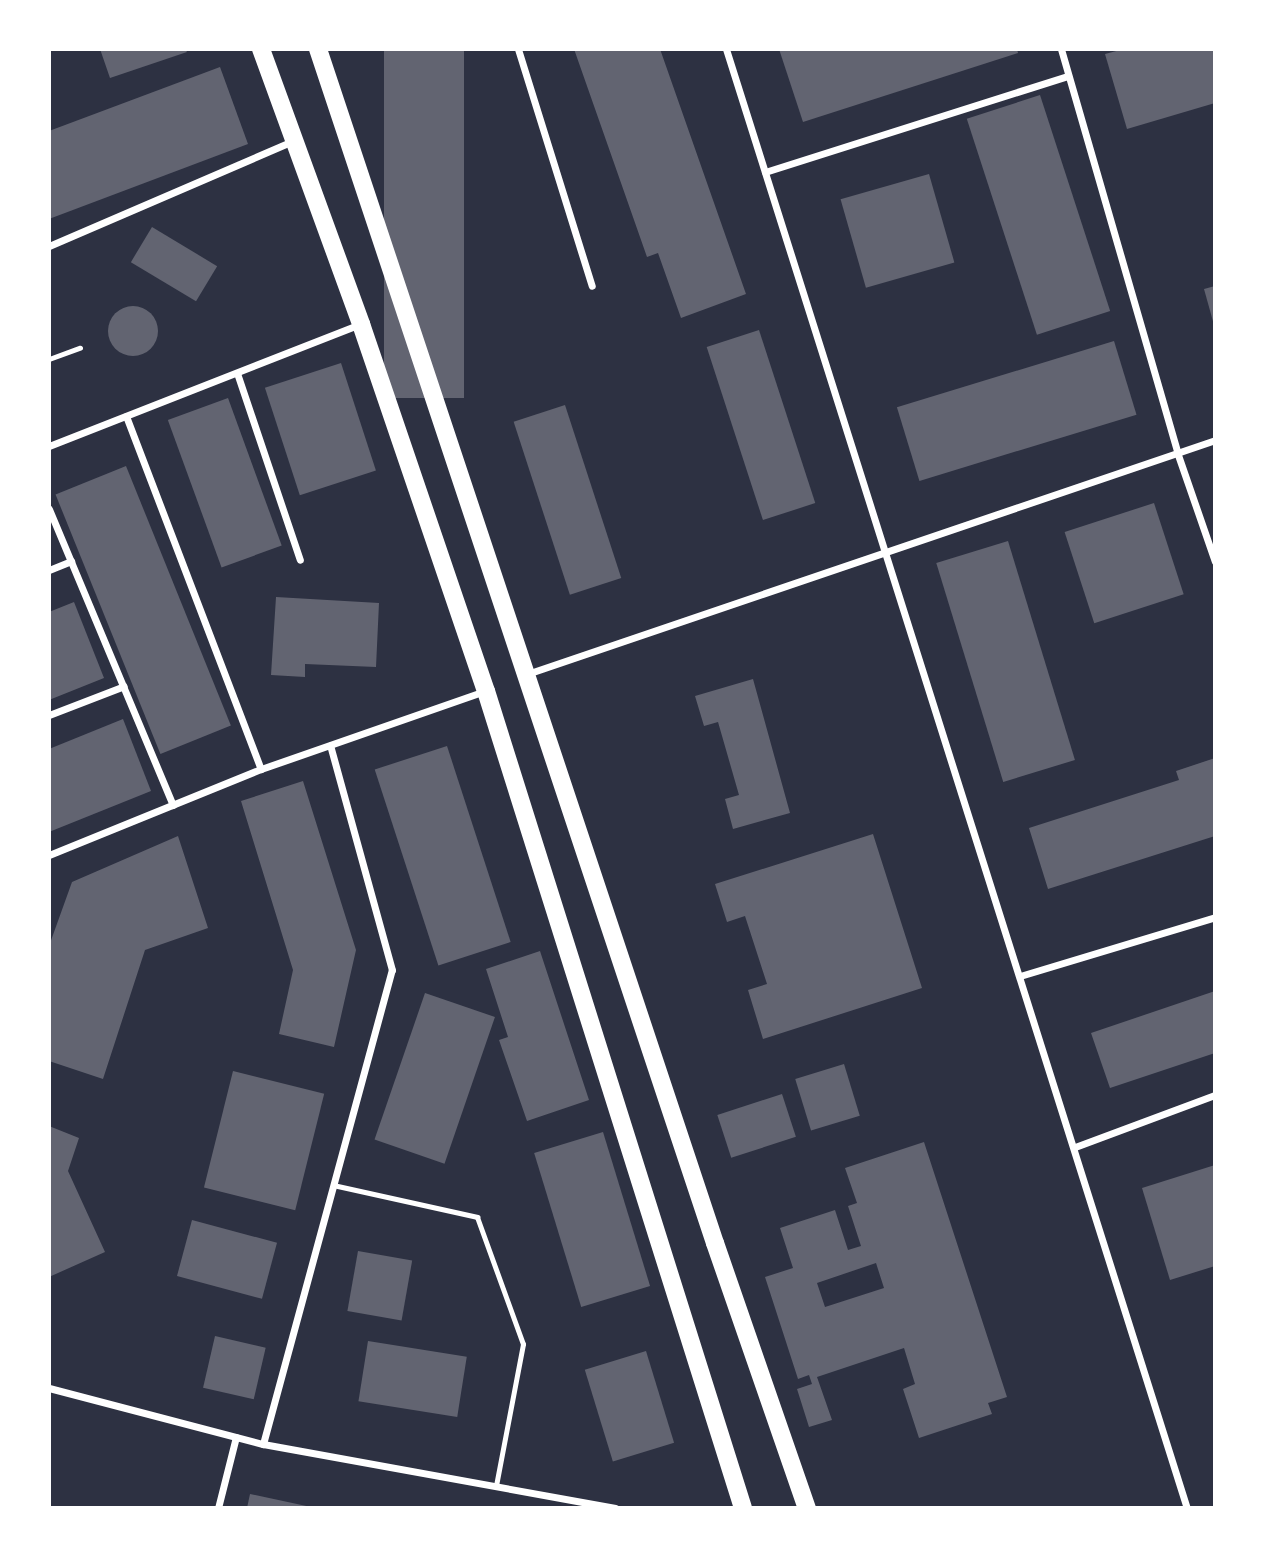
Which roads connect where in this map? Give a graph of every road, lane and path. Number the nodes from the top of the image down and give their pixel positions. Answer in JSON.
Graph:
{"nodes":[{"id":1,"x":261,"y":49,"type":"edge"},
{"id":2,"x":318,"y":49,"type":"edge"},
{"id":3,"x":518,"y":49,"type":"edge"},
{"id":4,"x":726,"y":49,"type":"edge"},
{"id":5,"x":1060,"y":49,"type":"edge"},
{"id":6,"x":1068,"y":76,"type":"junction"},
{"id":7,"x":296,"y":139,"type":"junction"},
{"id":8,"x":765,"y":172,"type":"junction"},
{"id":9,"x":49,"y":246,"type":"edge"},
{"id":10,"x":592,"y":286,"type":"dead end"},
{"id":11,"x":361,"y":324,"type":"junction"},
{"id":12,"x":80,"y":348,"type":"dead end"},
{"id":13,"x":49,"y":359,"type":"edge"},
{"id":14,"x":237,"y":373,"type":"junction"},
{"id":15,"x":126,"y":416,"type":"junction"},
{"id":16,"x":1215,"y":440,"type":"edge"},
{"id":17,"x":49,"y":446,"type":"edge"},
{"id":18,"x":1177,"y":452,"type":"junction"},
{"id":19,"x":49,"y":509,"type":"edge"},
{"id":20,"x":886,"y":553,"type":"junction"},
{"id":21,"x":300,"y":560,"type":"dead end"},
{"id":22,"x":71,"y":561,"type":"junction"},
{"id":23,"x":1215,"y":562,"type":"edge"},
{"id":24,"x":49,"y":570,"type":"edge"},
{"id":25,"x":527,"y":674,"type":"junction"},
{"id":26,"x":124,"y":686,"type":"junction"},
{"id":27,"x":486,"y":691,"type":"junction"},
{"id":28,"x":49,"y":715,"type":"edge"},
{"id":29,"x":330,"y":745,"type":"junction"},
{"id":30,"x":261,"y":769,"type":"junction"},
{"id":31,"x":173,"y":805,"type":"junction"},
{"id":32,"x":49,"y":855,"type":"edge"},
{"id":33,"x":1215,"y":917,"type":"edge"},
{"id":34,"x":1020,"y":976,"type":"junction"},
{"id":35,"x":1215,"y":1095,"type":"edge"},
{"id":36,"x":1075,"y":1147,"type":"junction"},
{"id":37,"x":333,"y":1185,"type":"junction"},
{"id":38,"x":49,"y":1388,"type":"edge"},
{"id":39,"x":236,"y":1437,"type":"junction"},
{"id":40,"x":263,"y":1444,"type":"junction"},
{"id":41,"x":496,"y":1486,"type":"junction"},
{"id":42,"x":218,"y":1508,"type":"edge"},
{"id":43,"x":615,"y":1508,"type":"edge"},
{"id":44,"x":743,"y":1508,"type":"edge"},
{"id":45,"x":807,"y":1508,"type":"edge"},
{"id":46,"x":1187,"y":1508,"type":"edge"}],
"edges":[{"from":1,"to":7,"type":"main road"},
{"from":2,"to":25,"type":"main road"},
{"from":3,"to":10,"type":"street"},
{"from":4,"to":8,"type":"street"},
{"from":5,"to":6,"type":"street"},
{"from":6,"to":8,"type":"street"},
{"from":6,"to":18,"type":"street"},
{"from":7,"to":9,"type":"street"},
{"from":7,"to":11,"type":"main road"},
{"from":8,"to":20,"type":"street"},
{"from":11,"to":14,"type":"street"},
{"from":11,"to":27,"type":"main road"},
{"from":12,"to":13,"type":"lane"},
{"from":14,"to":15,"type":"street"},
{"from":14,"to":21,"type":"street"},
{"from":15,"to":17,"type":"street"},
{"from":15,"to":30,"type":"street"},
{"from":16,"to":18,"type":"street"},
{"from":18,"to":20,"type":"street"},
{"from":18,"to":23,"type":"street"},
{"from":19,"to":22,"type":"street"},
{"from":20,"to":25,"type":"street"},
{"from":20,"to":34,"type":"street"},
{"from":22,"to":24,"type":"street"},
{"from":22,"to":26,"type":"street"},
{"from":25,"to":45,"type":"main road"},
{"from":26,"to":28,"type":"street"},
{"from":26,"to":31,"type":"street"},
{"from":27,"to":29,"type":"street"},
{"from":27,"to":44,"type":"main road"},
{"from":29,"to":30,"type":"street"},
{"from":29,"to":37,"type":"street"},
{"from":30,"to":31,"type":"street"},
{"from":31,"to":32,"type":"street"},
{"from":33,"to":34,"type":"street"},
{"from":34,"to":36,"type":"street"},
{"from":35,"to":36,"type":"street"},
{"from":36,"to":46,"type":"street"},
{"from":37,"to":40,"type":"street"},
{"from":37,"to":41,"type":"lane"},
{"from":38,"to":39,"type":"street"},
{"from":39,"to":40,"type":"street"},
{"from":39,"to":42,"type":"street"},
{"from":40,"to":41,"type":"street"},
{"from":41,"to":43,"type":"street"}]}
